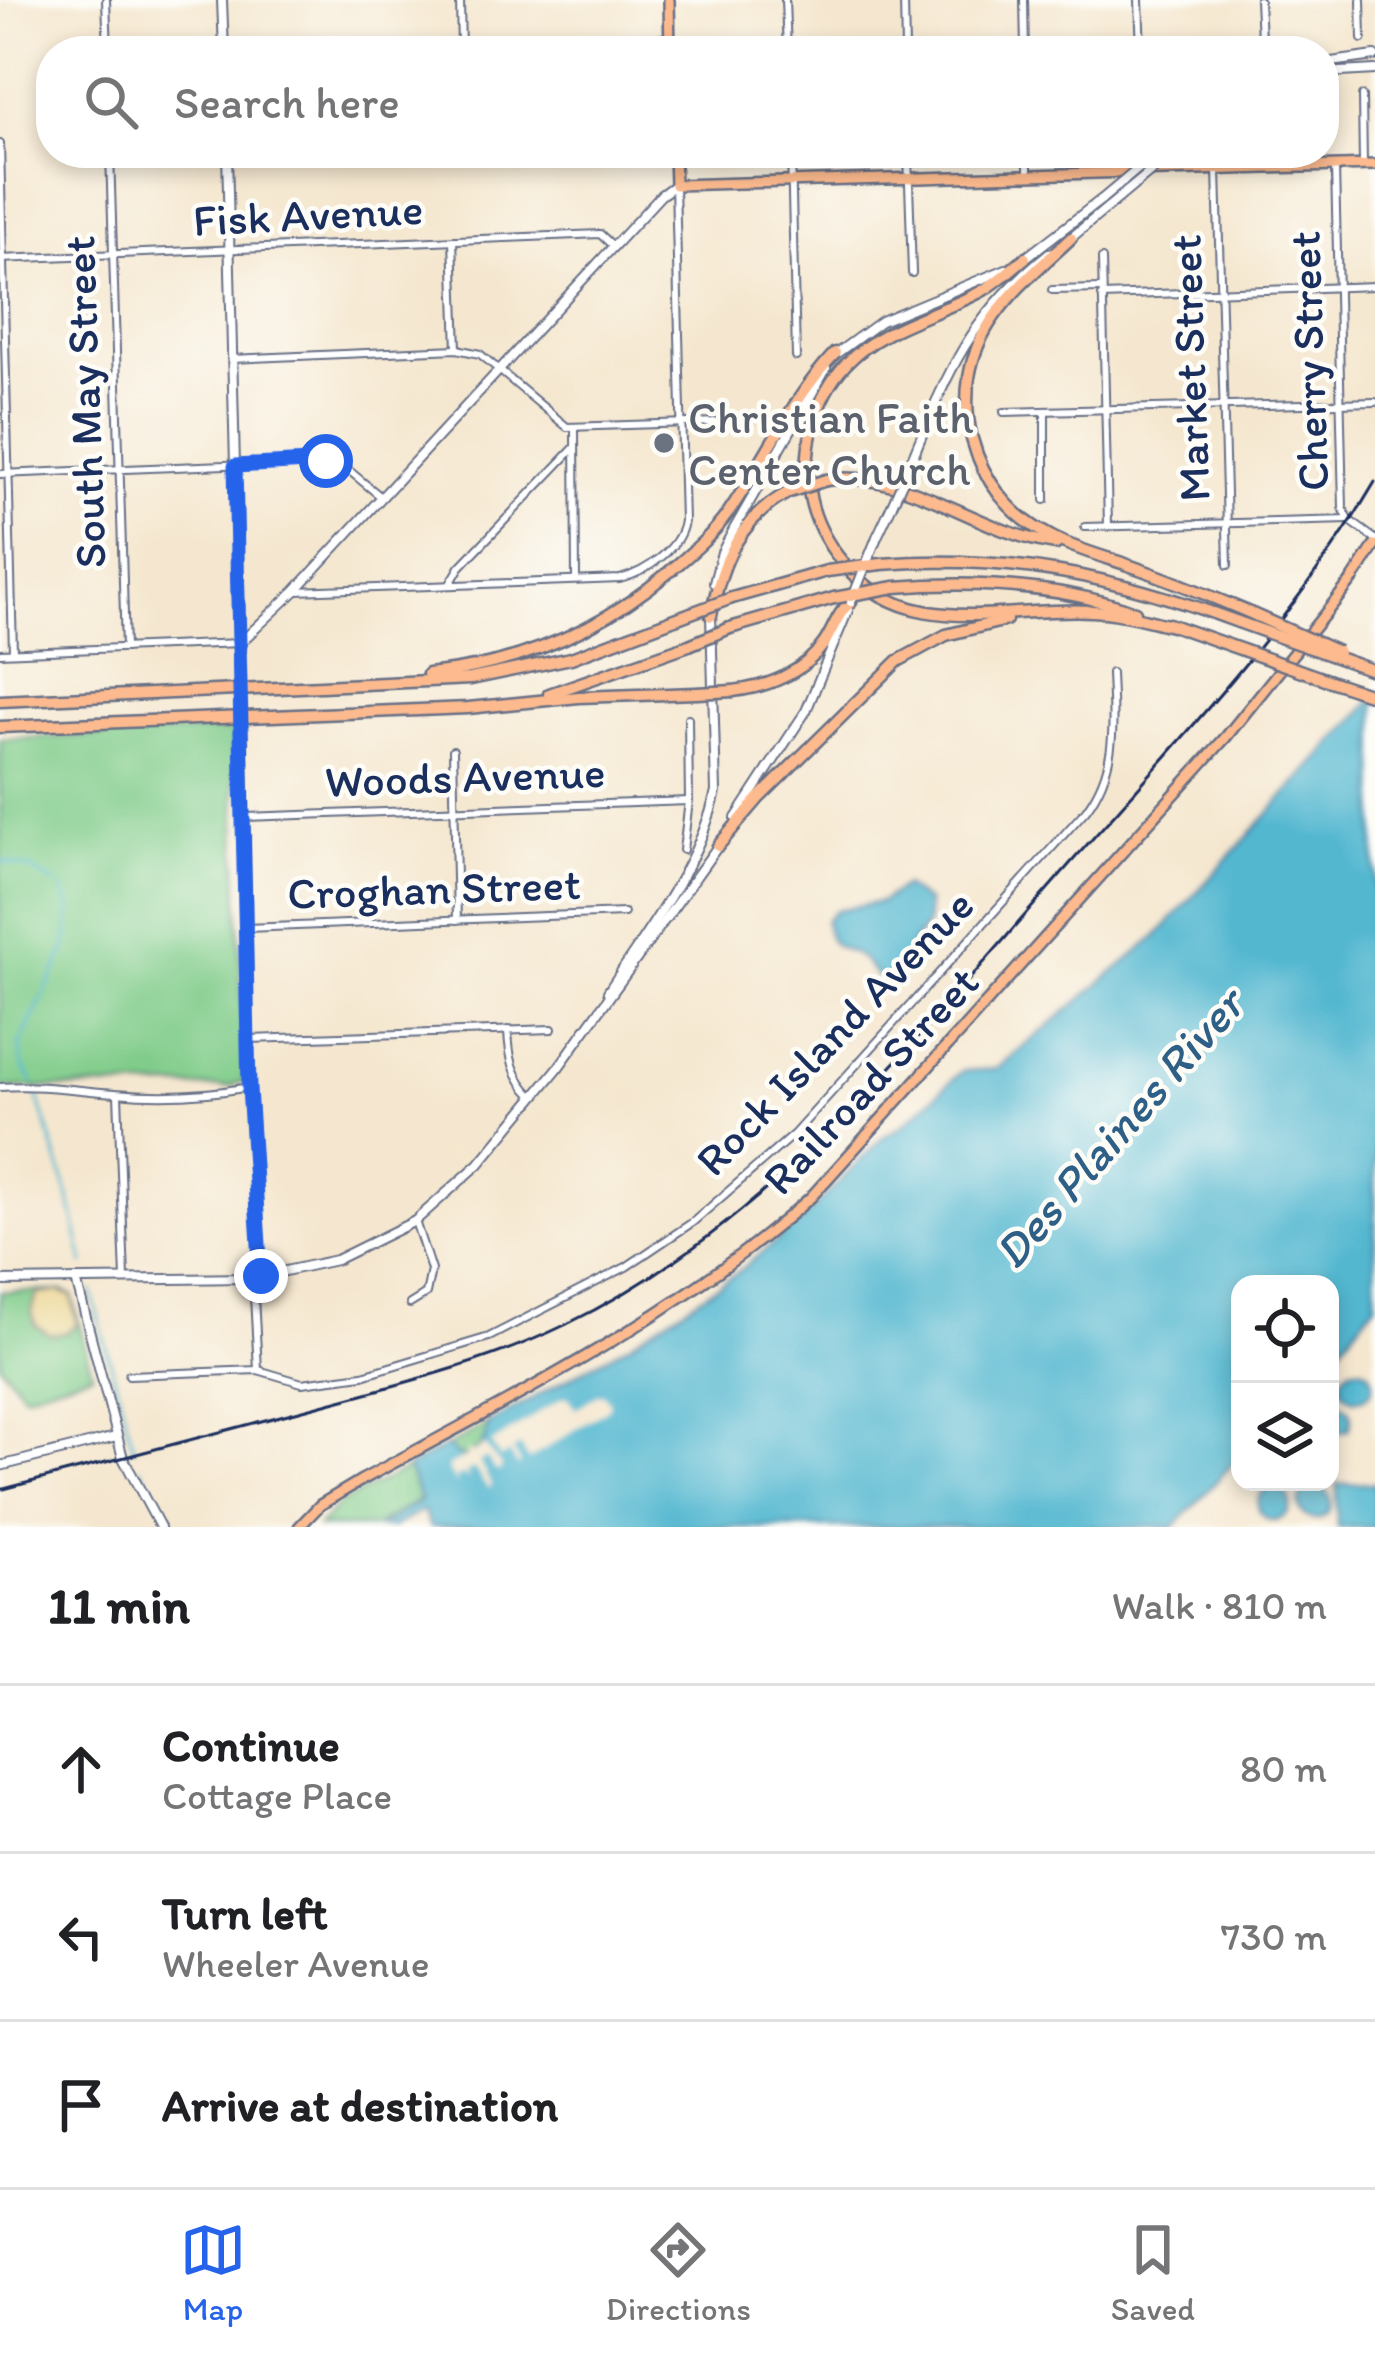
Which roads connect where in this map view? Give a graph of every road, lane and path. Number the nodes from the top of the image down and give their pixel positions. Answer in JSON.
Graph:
{"nodes":[{"id":1,"x":106,"y":0,"type":"edge"},
{"id":2,"x":222,"y":0,"type":"edge"},
{"id":3,"x":460,"y":0,"type":"edge"},
{"id":4,"x":669,"y":0,"type":"edge"},
{"id":5,"x":785,"y":0,"type":"edge"},
{"id":6,"x":904,"y":0,"type":"edge"},
{"id":7,"x":1024,"y":0,"type":"edge"},
{"id":8,"x":1139,"y":0,"type":"edge"},
{"id":9,"x":1259,"y":0,"type":"edge"},
{"id":10,"x":1361,"y":0,"type":"edge"},
{"id":11,"x":107,"y":36,"type":"edge"},
{"id":12,"x":223,"y":36,"type":"edge"},
{"id":13,"x":461,"y":36,"type":"edge"},
{"id":14,"x":670,"y":36,"type":"edge"},
{"id":15,"x":786,"y":36,"type":"edge"},
{"id":16,"x":905,"y":36,"type":"edge"},
{"id":17,"x":1025,"y":36,"type":"edge"},
{"id":18,"x":1141,"y":36,"type":"edge"},
{"id":19,"x":1261,"y":36,"type":"edge"},
{"id":20,"x":1362,"y":39,"type":"dead end"},
{"id":21,"x":1375,"y":59,"type":"edge"},
{"id":22,"x":1339,"y":62,"type":"edge"},
{"id":23,"x":1375,"y":71,"type":"edge"},
{"id":24,"x":1339,"y":72,"type":"edge"},
{"id":25,"x":1362,"y":96,"type":"dead end"},
{"id":26,"x":0,"y":144,"type":"edge"},
{"id":27,"x":1369,"y":165,"type":"edge"},
{"id":28,"x":1339,"y":166,"type":"edge"},
{"id":29,"x":110,"y":168,"type":"edge"},
{"id":30,"x":226,"y":168,"type":"edge"},
{"id":31,"x":674,"y":168,"type":"edge"},
{"id":32,"x":792,"y":168,"type":"edge"},
{"id":33,"x":909,"y":168,"type":"edge"},
{"id":34,"x":1028,"y":168,"type":"edge"},
{"id":35,"x":1138,"y":168,"type":"edge"},
{"id":36,"x":1155,"y":168,"type":"edge"},
{"id":37,"x":1263,"y":168,"type":"edge"},
{"id":38,"x":1335,"y":168,"type":"edge"},
{"id":39,"x":1217,"y":170,"type":"junction"},
{"id":40,"x":1028,"y":175,"type":"junction"},
{"id":41,"x":909,"y":178,"type":"junction"},
{"id":42,"x":792,"y":181,"type":"junction"},
{"id":43,"x":675,"y":184,"type":"junction"},
{"id":44,"x":1071,"y":238,"type":"junction"},
{"id":45,"x":453,"y":240,"type":"junction"},
{"id":46,"x":614,"y":247,"type":"junction"},
{"id":47,"x":229,"y":250,"type":"junction"},
{"id":48,"x":113,"y":256,"type":"junction"},
{"id":49,"x":1025,"y":258,"type":"junction"},
{"id":50,"x":2,"y":259,"type":"edge"},
{"id":51,"x":1102,"y":259,"type":"dead end"},
{"id":52,"x":912,"y":273,"type":"dead end"},
{"id":53,"x":1375,"y":286,"type":"edge"},
{"id":54,"x":1339,"y":287,"type":"junction"},
{"id":55,"x":1052,"y":290,"type":"dead end"},
{"id":56,"x":1102,"y":292,"type":"junction"},
{"id":57,"x":1220,"y":293,"type":"junction"},
{"id":58,"x":457,"y":349,"type":"junction"},
{"id":59,"x":835,"y":353,"type":"junction"},
{"id":60,"x":796,"y":357,"type":"dead end"},
{"id":61,"x":232,"y":359,"type":"junction"},
{"id":62,"x":497,"y":370,"type":"junction"},
{"id":63,"x":1375,"y":401,"type":"edge"},
{"id":64,"x":1341,"y":402,"type":"junction"},
{"id":65,"x":1223,"y":405,"type":"junction"},
{"id":66,"x":1105,"y":410,"type":"junction"},
{"id":67,"x":1045,"y":411,"type":"junction"},
{"id":68,"x":1004,"y":412,"type":"dead end"},
{"id":69,"x":750,"y":421,"type":"dead end"},
{"id":70,"x":682,"y":423,"type":"junction"},
{"id":71,"x":575,"y":428,"type":"junction"},
{"id":72,"x":575,"y":447,"type":"junction"},
{"id":73,"x":235,"y":466,"type":"junction"},
{"id":74,"x":118,"y":470,"type":"junction"},
{"id":75,"x":4,"y":474,"type":"edge"},
{"id":76,"x":380,"y":496,"type":"junction"},
{"id":77,"x":1046,"y":500,"type":"dead end"},
{"id":78,"x":1349,"y":520,"type":"junction"},
{"id":79,"x":1227,"y":524,"type":"junction"},
{"id":80,"x":1084,"y":527,"type":"dead end"},
{"id":81,"x":1108,"y":527,"type":"junction"},
{"id":82,"x":1375,"y":542,"type":"edge"},
{"id":83,"x":1071,"y":545,"type":"junction"},
{"id":84,"x":1228,"y":565,"type":"dead end"},
{"id":85,"x":576,"y":580,"type":"junction"},
{"id":86,"x":450,"y":584,"type":"junction"},
{"id":87,"x":295,"y":591,"type":"junction"},
{"id":88,"x":851,"y":602,"type":"junction"},
{"id":89,"x":1059,"y":611,"type":"junction"},
{"id":90,"x":711,"y":616,"type":"junction"},
{"id":91,"x":1172,"y":626,"type":"junction"},
{"id":92,"x":240,"y":644,"type":"junction"},
{"id":93,"x":125,"y":648,"type":"junction"},
{"id":94,"x":13,"y":652,"type":"junction"},
{"id":95,"x":0,"y":653,"type":"edge"},
{"id":96,"x":1355,"y":664,"type":"junction"},
{"id":97,"x":1375,"y":671,"type":"edge"},
{"id":98,"x":1111,"y":673,"type":"dead end"},
{"id":99,"x":334,"y":683,"type":"junction"},
{"id":100,"x":1375,"y":696,"type":"edge"},
{"id":101,"x":0,"y":701,"type":"edge"},
{"id":102,"x":529,"y":701,"type":"junction"},
{"id":103,"x":688,"y":718,"type":"dead end"},
{"id":104,"x":0,"y":727,"type":"edge"},
{"id":105,"x":453,"y":750,"type":"dead end"},
{"id":106,"x":688,"y":801,"type":"junction"},
{"id":107,"x":454,"y":809,"type":"junction"},
{"id":108,"x":245,"y":817,"type":"junction"},
{"id":109,"x":718,"y":846,"type":"junction"},
{"id":110,"x":683,"y":850,"type":"dead end"},
{"id":111,"x":624,"y":913,"type":"dead end"},
{"id":112,"x":457,"y":920,"type":"junction"},
{"id":113,"x":246,"y":928,"type":"junction"},
{"id":114,"x":552,"y":1029,"type":"dead end"},
{"id":115,"x":586,"y":1029,"type":"junction"},
{"id":116,"x":508,"y":1030,"type":"junction"},
{"id":117,"x":249,"y":1039,"type":"junction"},
{"id":118,"x":0,"y":1087,"type":"edge"},
{"id":119,"x":249,"y":1088,"type":"junction"},
{"id":120,"x":118,"y":1094,"type":"junction"},
{"id":121,"x":533,"y":1096,"type":"junction"},
{"id":122,"x":415,"y":1221,"type":"junction"},
{"id":123,"x":257,"y":1277,"type":"junction"},
{"id":124,"x":125,"y":1279,"type":"junction"},
{"id":125,"x":76,"y":1280,"type":"junction"},
{"id":126,"x":0,"y":1281,"type":"edge"},
{"id":127,"x":410,"y":1304,"type":"dead end"},
{"id":128,"x":258,"y":1370,"type":"junction"},
{"id":129,"x":128,"y":1375,"type":"dead end"},
{"id":130,"x":116,"y":1437,"type":"junction"},
{"id":131,"x":0,"y":1466,"type":"edge"},
{"id":132,"x":160,"y":1527,"type":"edge"},
{"id":133,"x":299,"y":1527,"type":"edge"}],
"edges":[{"from":1,"to":11,"type":"street"},
{"from":2,"to":12,"type":"street"},
{"from":3,"to":13,"type":"street"},
{"from":4,"to":14,"type":"main road"},
{"from":5,"to":15,"type":"street"},
{"from":6,"to":16,"type":"street"},
{"from":7,"to":17,"type":"street"},
{"from":8,"to":18,"type":"street"},
{"from":9,"to":19,"type":"street"},
{"from":10,"to":20,"type":"street"},
{"from":21,"to":22,"type":"street"},
{"from":23,"to":24,"type":"street"},
{"from":25,"to":27,"type":"street"},
{"from":26,"to":50,"type":"street"},
{"from":27,"to":28,"type":"main road"},
{"from":29,"to":48,"type":"street","name":"South May Street"},
{"from":30,"to":47,"type":"street"},
{"from":31,"to":43,"type":"main road"},
{"from":32,"to":42,"type":"street"},
{"from":33,"to":41,"type":"street"},
{"from":34,"to":40,"type":"street"},
{"from":35,"to":49,"type":"street","bridge":true},
{"from":36,"to":44,"type":"street","bridge":true},
{"from":37,"to":39,"type":"main road"},
{"from":38,"to":54,"type":"street","name":"Cherry Street"},
{"from":39,"to":40,"type":"main road"},
{"from":39,"to":57,"type":"street","name":"Market Street"},
{"from":40,"to":41,"type":"main road"},
{"from":41,"to":42,"type":"main road"},
{"from":41,"to":52,"type":"street"},
{"from":42,"to":43,"type":"main road"},
{"from":42,"to":60,"type":"street"},
{"from":43,"to":46,"type":"street"},
{"from":43,"to":70,"type":"street"},
{"from":44,"to":83,"type":"highway"},
{"from":44,"to":88,"type":"street","bridge":true},
{"from":45,"to":46,"type":"street","name":"Fisk Avenue"},
{"from":45,"to":47,"type":"street","name":"Fisk Avenue"},
{"from":45,"to":58,"type":"street"},
{"from":46,"to":62,"type":"street"},
{"from":47,"to":48,"type":"street","name":"Fisk Avenue"},
{"from":47,"to":61,"type":"street"},
{"from":48,"to":50,"type":"street","name":"Fisk Avenue"},
{"from":48,"to":74,"type":"street","name":"South May Street"},
{"from":49,"to":59,"type":"street"},
{"from":49,"to":89,"type":"highway"},
{"from":50,"to":75,"type":"street"},
{"from":51,"to":56,"type":"street"},
{"from":53,"to":54,"type":"street"},
{"from":54,"to":57,"type":"street"},
{"from":54,"to":64,"type":"street","name":"Cherry Street"},
{"from":55,"to":56,"type":"street"},
{"from":56,"to":57,"type":"street"},
{"from":56,"to":66,"type":"street"},
{"from":57,"to":65,"type":"street","name":"Market Street"},
{"from":58,"to":61,"type":"street"},
{"from":58,"to":62,"type":"street"},
{"from":59,"to":90,"type":"street"},
{"from":59,"to":99,"type":"highway"},
{"from":61,"to":73,"type":"street"},
{"from":62,"to":71,"type":"street"},
{"from":62,"to":76,"type":"street"},
{"from":63,"to":64,"type":"street"},
{"from":64,"to":65,"type":"street"},
{"from":64,"to":78,"type":"street","name":"Cherry Street"},
{"from":65,"to":66,"type":"street"},
{"from":65,"to":79,"type":"street","name":"Market Street"},
{"from":66,"to":67,"type":"street"},
{"from":66,"to":81,"type":"street"},
{"from":67,"to":68,"type":"street"},
{"from":67,"to":77,"type":"street"},
{"from":69,"to":70,"type":"street"},
{"from":70,"to":71,"type":"street"},
{"from":70,"to":85,"type":"street"},
{"from":71,"to":72,"type":"street"},
{"from":72,"to":85,"type":"street"},
{"from":72,"to":86,"type":"street"},
{"from":73,"to":74,"type":"street"},
{"from":73,"to":76,"type":"street"},
{"from":73,"to":92,"type":"street"},
{"from":74,"to":75,"type":"street"},
{"from":74,"to":93,"type":"street","name":"South May Street"},
{"from":75,"to":94,"type":"street"},
{"from":76,"to":87,"type":"street"},
{"from":78,"to":79,"type":"street"},
{"from":78,"to":82,"type":"street","name":"Cherry Street"},
{"from":79,"to":81,"type":"street"},
{"from":79,"to":84,"type":"street","name":"Market Street"},
{"from":80,"to":81,"type":"street"},
{"from":82,"to":133,"type":"main road","name":"Railroad Street"},
{"from":83,"to":90,"type":"highway","bridge":true},
{"from":83,"to":96,"type":"highway","bridge":true},
{"from":85,"to":86,"type":"street"},
{"from":86,"to":87,"type":"street"},
{"from":87,"to":92,"type":"street"},
{"from":88,"to":102,"type":"highway","bridge":true},
{"from":88,"to":109,"type":"street"},
{"from":89,"to":91,"type":"highway"},
{"from":89,"to":109,"type":"highway"},
{"from":90,"to":115,"type":"street"},
{"from":91,"to":100,"type":"highway","bridge":true},
{"from":91,"to":102,"type":"highway","bridge":true},
{"from":92,"to":93,"type":"street"},
{"from":92,"to":108,"type":"street","bridge":true},
{"from":93,"to":94,"type":"street"},
{"from":94,"to":95,"type":"street"},
{"from":96,"to":97,"type":"highway"},
{"from":96,"to":99,"type":"highway","bridge":true},
{"from":98,"to":128,"type":"street","name":"Rock Island Avenue"},
{"from":99,"to":101,"type":"highway"},
{"from":102,"to":104,"type":"highway"},
{"from":103,"to":106,"type":"street"},
{"from":105,"to":107,"type":"street"},
{"from":106,"to":107,"type":"street","name":"Woods Avenue"},
{"from":106,"to":110,"type":"street"},
{"from":107,"to":108,"type":"street","name":"Woods Avenue"},
{"from":107,"to":112,"type":"street"},
{"from":108,"to":113,"type":"street"},
{"from":109,"to":115,"type":"street"},
{"from":111,"to":112,"type":"street","name":"Croghan Street"},
{"from":112,"to":113,"type":"street","name":"Croghan Street"},
{"from":113,"to":117,"type":"street"},
{"from":114,"to":116,"type":"street"},
{"from":115,"to":121,"type":"street"},
{"from":116,"to":117,"type":"street"},
{"from":116,"to":121,"type":"street"},
{"from":117,"to":119,"type":"street"},
{"from":118,"to":120,"type":"street"},
{"from":119,"to":120,"type":"street"},
{"from":119,"to":123,"type":"street"},
{"from":120,"to":124,"type":"street"},
{"from":121,"to":122,"type":"street"},
{"from":122,"to":123,"type":"street"},
{"from":122,"to":127,"type":"street"},
{"from":123,"to":124,"type":"street"},
{"from":123,"to":128,"type":"street"},
{"from":124,"to":125,"type":"street"},
{"from":125,"to":126,"type":"street"},
{"from":125,"to":130,"type":"street"},
{"from":128,"to":129,"type":"street","name":"Rock Island Avenue"},
{"from":130,"to":131,"type":"street"},
{"from":130,"to":132,"type":"street"}]}
